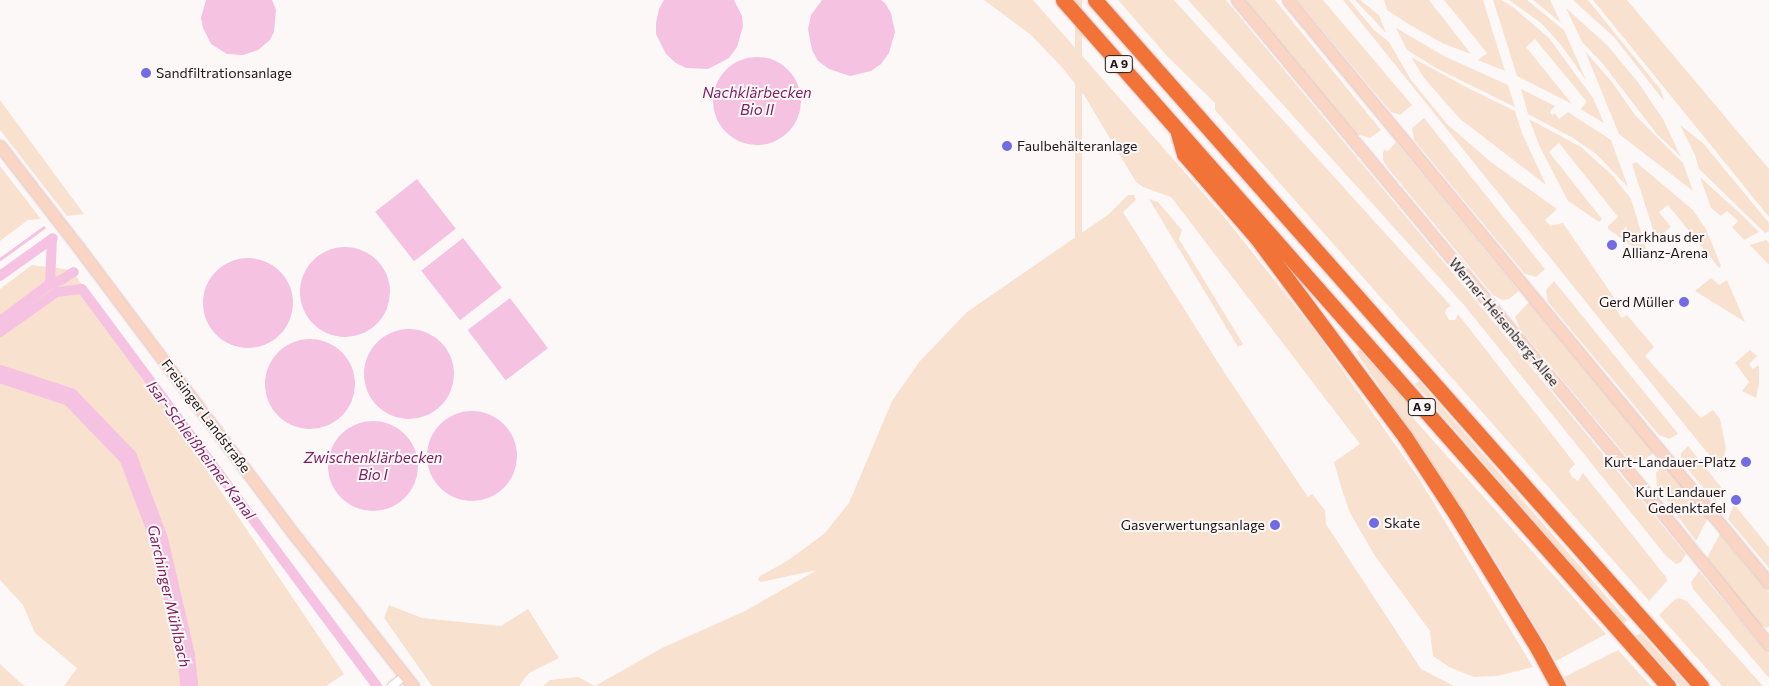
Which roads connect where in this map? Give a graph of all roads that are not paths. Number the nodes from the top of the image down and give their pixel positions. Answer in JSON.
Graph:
{"nodes":[{"id":1,"x":1063,"y":0,"type":"edge"},
{"id":2,"x":1095,"y":0,"type":"edge"},
{"id":3,"x":1236,"y":0,"type":"edge"},
{"id":4,"x":1288,"y":0,"type":"edge"},
{"id":5,"x":1176,"y":128,"type":"junction"},
{"id":6,"x":0,"y":146,"type":"edge"},
{"id":7,"x":1769,"y":583,"type":"edge"},
{"id":8,"x":1769,"y":645,"type":"edge"},
{"id":9,"x":405,"y":676,"type":"junction"},
{"id":10,"x":392,"y":686,"type":"edge"},
{"id":11,"x":413,"y":686,"type":"edge"},
{"id":12,"x":1558,"y":686,"type":"edge"},
{"id":13,"x":1668,"y":686,"type":"edge"},
{"id":14,"x":1701,"y":686,"type":"edge"}],
"edges":[{"from":1,"to":5,"type":"highway","number":"A 9"},
{"from":2,"to":14,"type":"highway","number":"A 9"},
{"from":3,"to":8,"type":"street","name":"Werner-Heisenberg-Allee"},
{"from":4,"to":7,"type":"street"},
{"from":5,"to":12,"type":"highway"},
{"from":5,"to":13,"type":"highway","number":"A 9"},
{"from":6,"to":9,"type":"street","name":"Freisinger Landstraße"},
{"from":9,"to":10,"type":"street"},
{"from":9,"to":11,"type":"street","name":"Freisinger Landstraße"}]}
